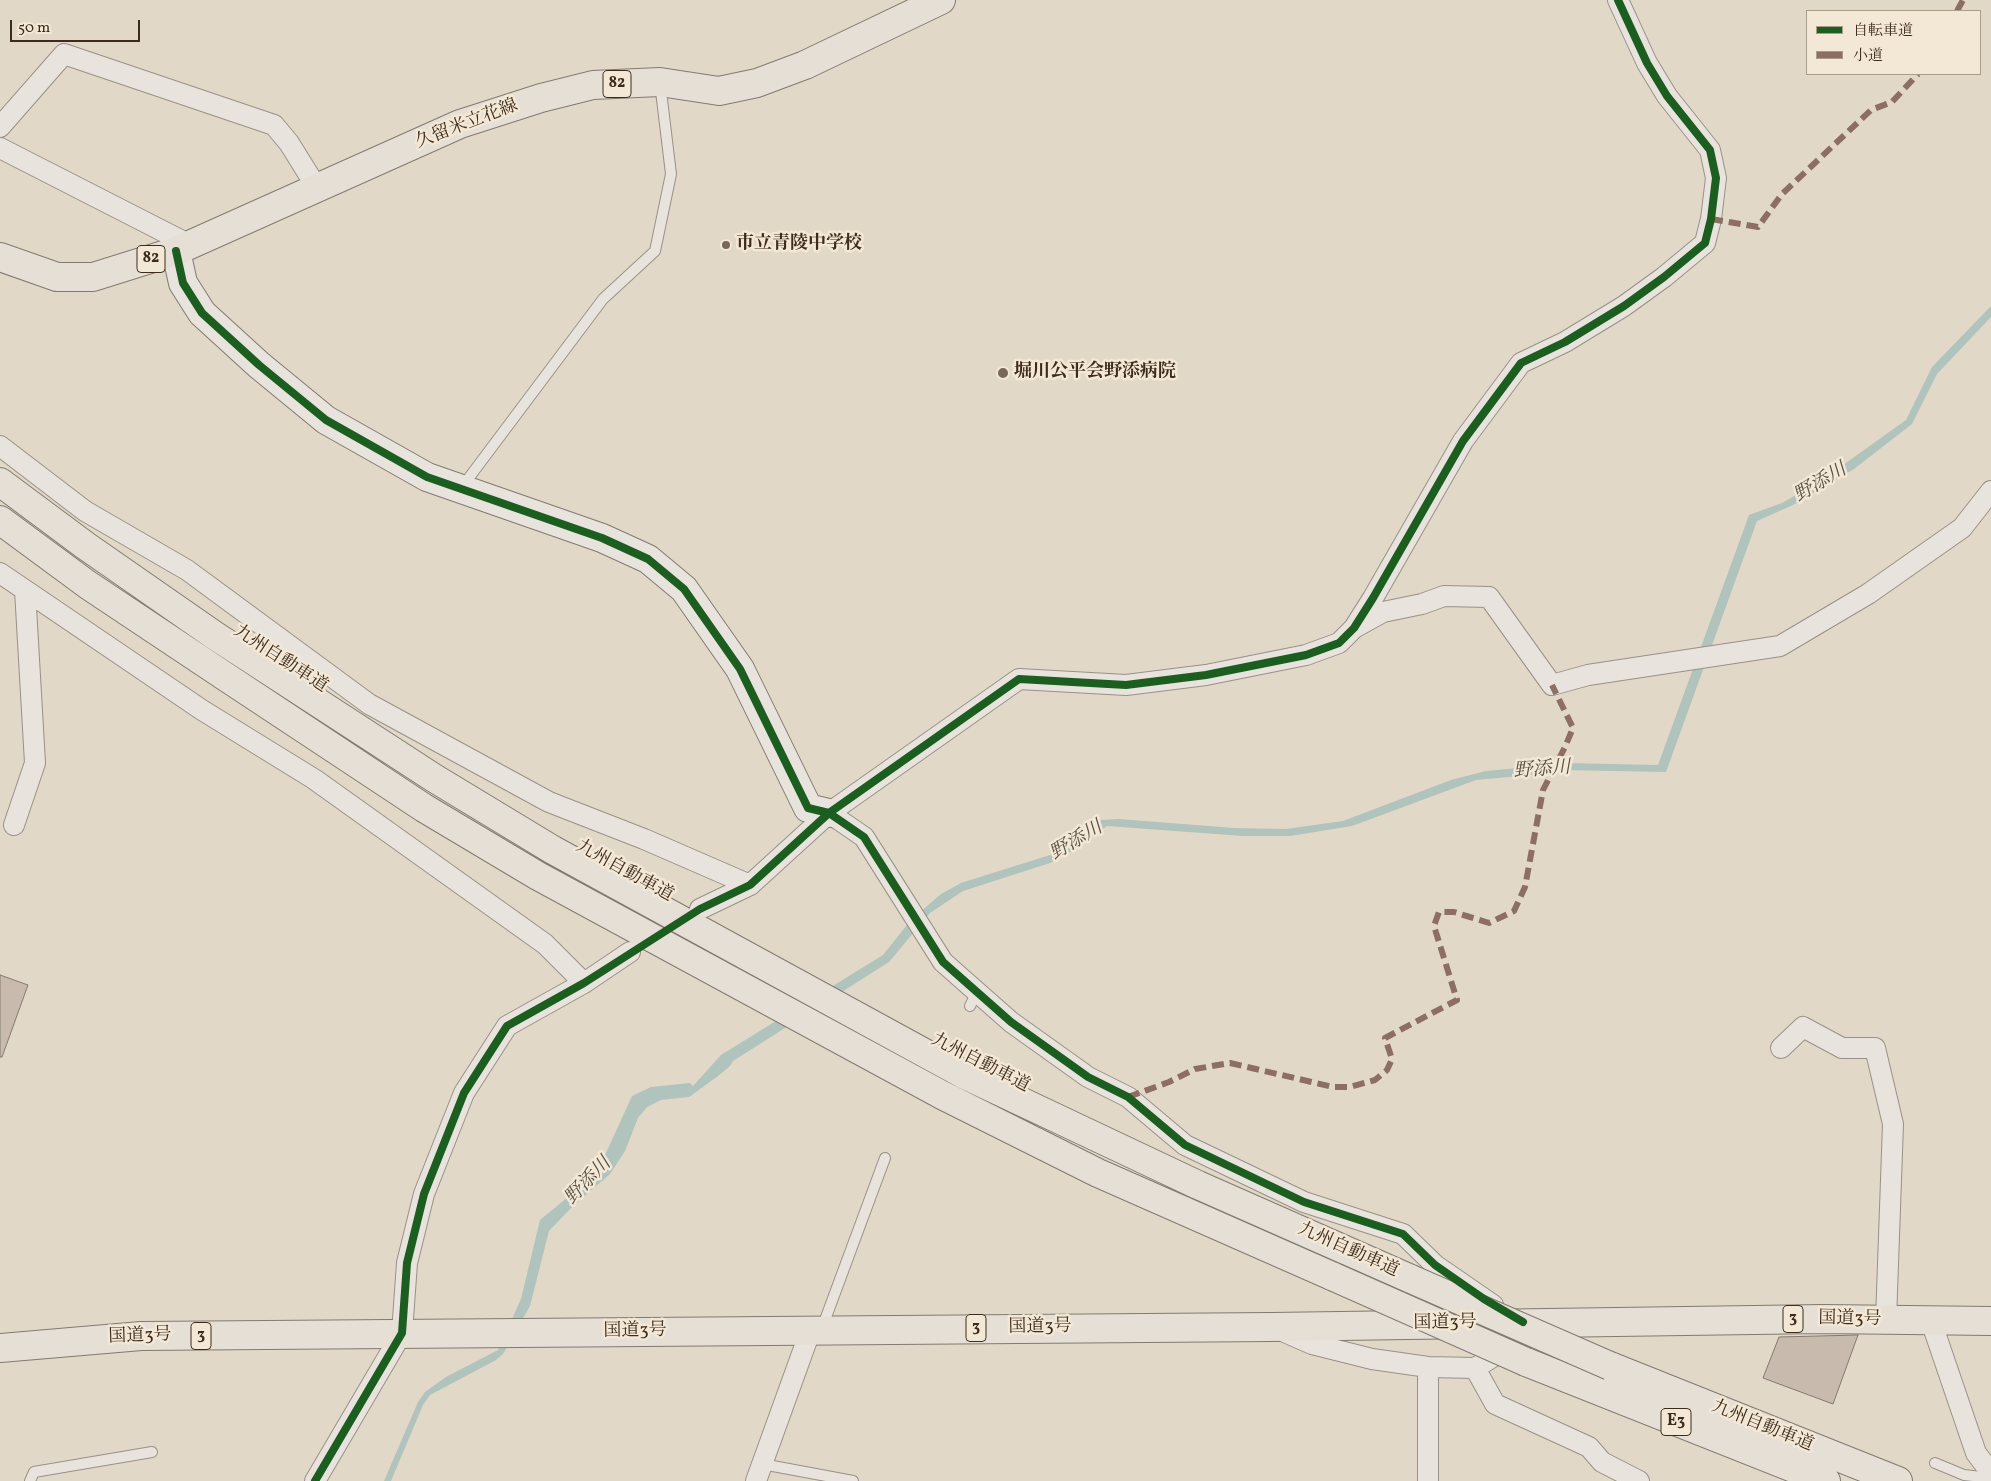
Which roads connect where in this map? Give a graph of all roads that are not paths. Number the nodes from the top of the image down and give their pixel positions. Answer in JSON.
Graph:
{"nodes":[{"id":1,"x":941,"y":0,"type":"edge"},
{"id":2,"x":1618,"y":0,"type":"edge"},
{"id":3,"x":660,"y":82,"type":"junction"},
{"id":4,"x":0,"y":127,"type":"edge"},
{"id":5,"x":0,"y":148,"type":"edge"},
{"id":6,"x":318,"y":188,"type":"junction"},
{"id":7,"x":183,"y":248,"type":"junction"},
{"id":8,"x":0,"y":257,"type":"edge"},
{"id":9,"x":0,"y":446,"type":"edge"},
{"id":10,"x":0,"y":482,"type":"edge"},
{"id":11,"x":460,"y":489,"type":"junction"},
{"id":12,"x":1991,"y":491,"type":"edge"},
{"id":13,"x":0,"y":520,"type":"edge"},
{"id":14,"x":0,"y":573,"type":"edge"},
{"id":15,"x":25,"y":590,"type":"junction"},
{"id":16,"x":1354,"y":628,"type":"junction"},
{"id":17,"x":829,"y":813,"type":"junction"},
{"id":18,"x":14,"y":825,"type":"dead end"},
{"id":19,"x":750,"y":885,"type":"junction"},
{"id":20,"x":700,"y":910,"type":"dead end"},
{"id":21,"x":630,"y":952,"type":"dead end"},
{"id":22,"x":584,"y":983,"type":"junction"},
{"id":23,"x":1781,"y":1048,"type":"dead end"},
{"id":24,"x":885,"y":1158,"type":"dead end"},
{"id":25,"x":1886,"y":1320,"type":"junction"},
{"id":26,"x":1931,"y":1321,"type":"junction"},
{"id":27,"x":1991,"y":1321,"type":"edge"},
{"id":28,"x":1536,"y":1322,"type":"junction"},
{"id":29,"x":1271,"y":1327,"type":"junction"},
{"id":30,"x":817,"y":1330,"type":"junction"},
{"id":31,"x":402,"y":1333,"type":"junction"},
{"id":32,"x":0,"y":1348,"type":"edge"},
{"id":33,"x":1428,"y":1367,"type":"junction"},
{"id":34,"x":1475,"y":1368,"type":"junction"},
{"id":35,"x":152,"y":1452,"type":"dead end"},
{"id":36,"x":1935,"y":1463,"type":"dead end"},
{"id":37,"x":759,"y":1473,"type":"edge"},
{"id":38,"x":1991,"y":1473,"type":"edge"},
{"id":39,"x":1991,"y":1478,"type":"edge"},
{"id":40,"x":30,"y":1481,"type":"edge"},
{"id":41,"x":315,"y":1481,"type":"edge"},
{"id":42,"x":853,"y":1481,"type":"edge"},
{"id":43,"x":1428,"y":1481,"type":"edge"},
{"id":44,"x":1639,"y":1481,"type":"edge"},
{"id":45,"x":1826,"y":1481,"type":"edge"},
{"id":46,"x":1898,"y":1481,"type":"edge"}],
"edges":[{"from":1,"to":3,"type":"main road","name":"久留米立花線","number":"82"},
{"from":2,"to":16,"type":"street"},
{"from":3,"to":6,"type":"main road","name":"久留米立花線","number":"82"},
{"from":3,"to":11,"type":"lane"},
{"from":4,"to":6,"type":"street"},
{"from":5,"to":7,"type":"street"},
{"from":6,"to":7,"type":"main road","name":"久留米立花線","number":"82"},
{"from":7,"to":8,"type":"main road","name":"久留米立花線","number":"82"},
{"from":7,"to":11,"type":"street"},
{"from":9,"to":19,"type":"street"},
{"from":10,"to":46,"type":"main road","name":"九州自動車道","number":"E3","bridge":true},
{"from":11,"to":17,"type":"street"},
{"from":12,"to":16,"type":"street"},
{"from":13,"to":45,"type":"main road","name":"九州自動車道","number":"E3","bridge":true},
{"from":14,"to":15,"type":"street"},
{"from":15,"to":18,"type":"street"},
{"from":15,"to":22,"type":"street"},
{"from":16,"to":17,"type":"street"},
{"from":17,"to":19,"type":"street"},
{"from":17,"to":28,"type":"street"},
{"from":19,"to":20,"type":"street"},
{"from":21,"to":22,"type":"street"},
{"from":22,"to":31,"type":"street"},
{"from":23,"to":25,"type":"street"},
{"from":24,"to":30,"type":"lane"},
{"from":25,"to":26,"type":"main road","name":"国道3号","number":"3"},
{"from":25,"to":28,"type":"main road","name":"国道3号","number":"3"},
{"from":26,"to":27,"type":"main road","name":"国道3号","number":"3"},
{"from":26,"to":38,"type":"street"},
{"from":28,"to":29,"type":"main road","name":"国道3号","number":"3"},
{"from":28,"to":34,"type":"street"},
{"from":29,"to":30,"type":"main road","name":"国道3号","number":"3"},
{"from":29,"to":33,"type":"street"},
{"from":30,"to":31,"type":"main road","name":"国道3号","number":"3"},
{"from":30,"to":37,"type":"street"},
{"from":31,"to":32,"type":"main road","name":"国道3号","number":"3"},
{"from":31,"to":41,"type":"street"},
{"from":33,"to":34,"type":"street"},
{"from":33,"to":43,"type":"street"},
{"from":34,"to":44,"type":"street"},
{"from":35,"to":40,"type":"lane"},
{"from":36,"to":39,"type":"lane"},
{"from":37,"to":42,"type":"lane"}]}
